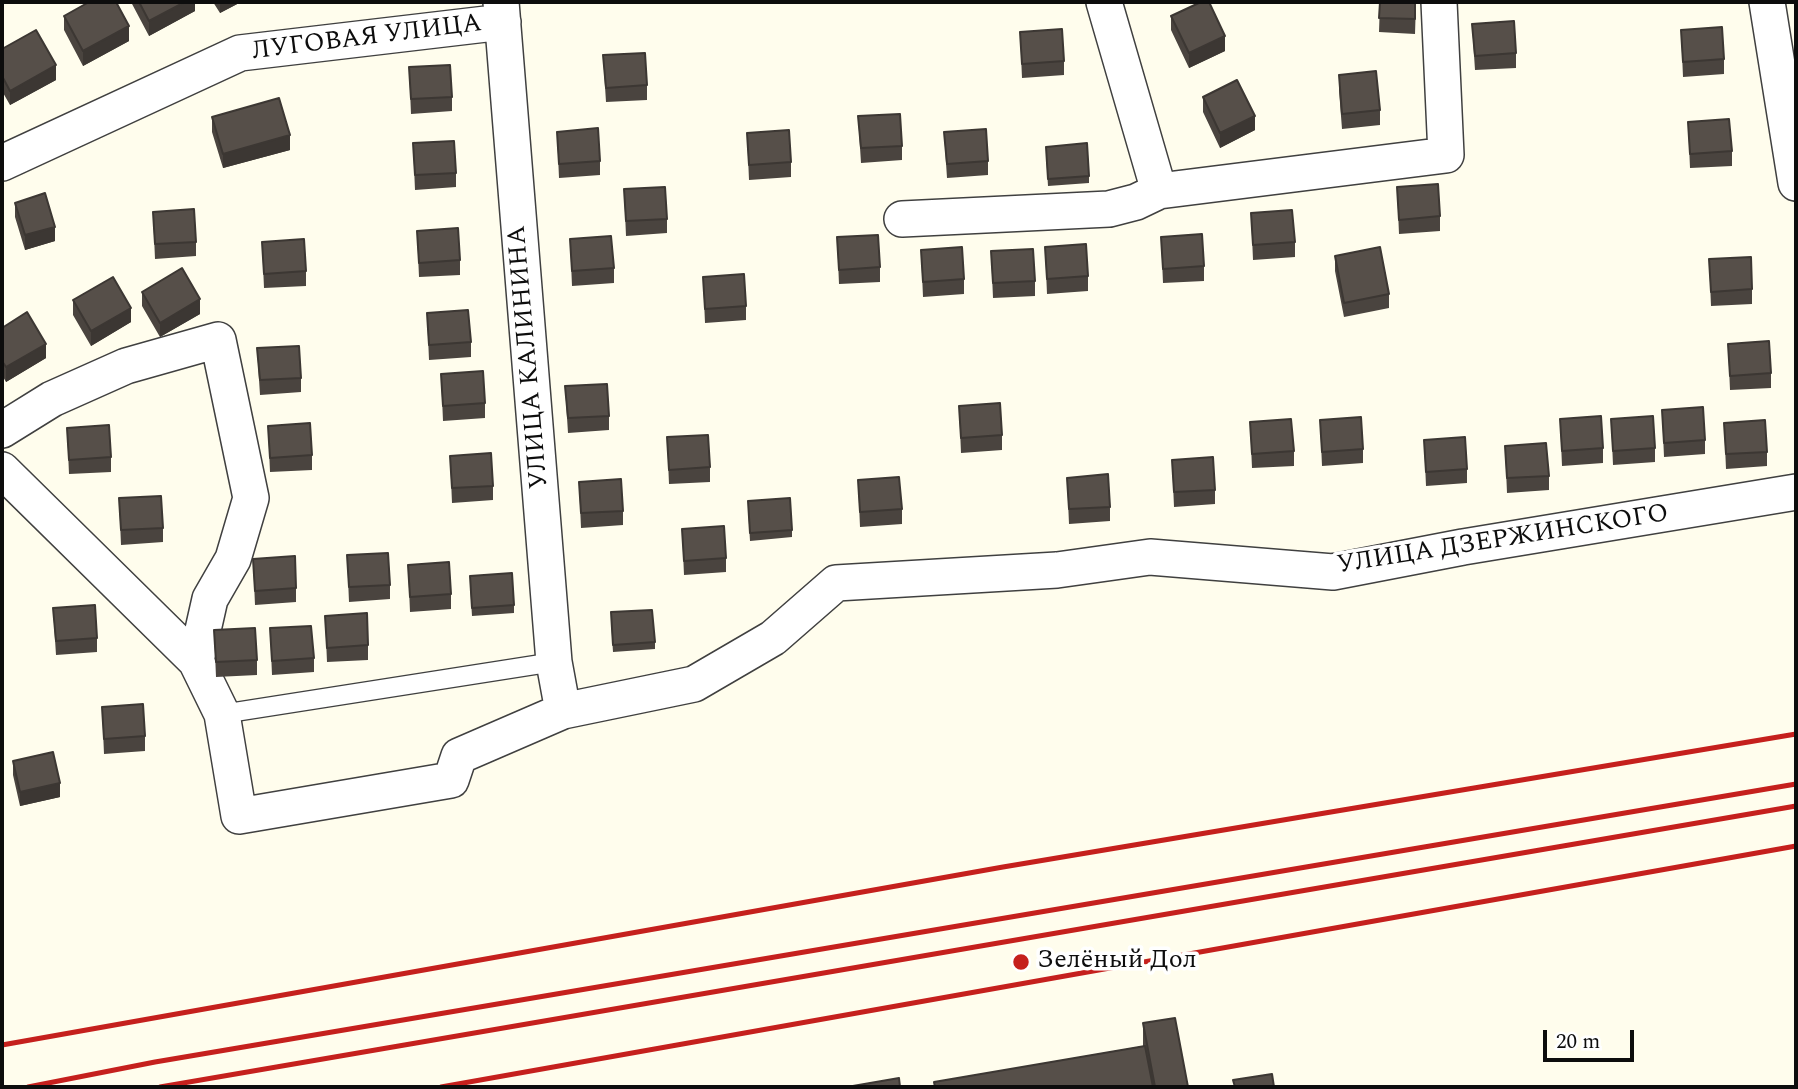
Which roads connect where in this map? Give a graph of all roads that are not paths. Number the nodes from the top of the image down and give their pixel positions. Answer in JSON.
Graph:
{"nodes":[{"id":1,"x":1104,"y":2,"type":"edge"},
{"id":2,"x":1439,"y":2,"type":"edge"},
{"id":3,"x":1767,"y":2,"type":"edge"},
{"id":4,"x":502,"y":12,"type":"edge"},
{"id":5,"x":2,"y":163,"type":"edge"},
{"id":6,"x":1796,"y":183,"type":"edge"},
{"id":7,"x":1159,"y":191,"type":"junction"},
{"id":8,"x":902,"y":219,"type":"dead end"},
{"id":9,"x":2,"y":430,"type":"edge"},
{"id":10,"x":2,"y":470,"type":"edge"},
{"id":11,"x":1796,"y":492,"type":"edge"},
{"id":12,"x":196,"y":661,"type":"junction"},
{"id":13,"x":554,"y":662,"type":"junction"},
{"id":14,"x":563,"y":711,"type":"junction"},
{"id":15,"x":222,"y":714,"type":"junction"}],
"edges":[{"from":1,"to":7,"type":"street"},
{"from":2,"to":7,"type":"street"},
{"from":3,"to":6,"type":"street"},
{"from":4,"to":5,"type":"street","name":"ЛУГОВАЯ УЛИЦА"},
{"from":4,"to":13,"type":"street","name":"УЛИЦА КАЛИНИНА"},
{"from":7,"to":8,"type":"street"},
{"from":9,"to":12,"type":"street"},
{"from":10,"to":12,"type":"street","name":"УЛИЦА ДЗЕРЖИНСКОГО"},
{"from":11,"to":14,"type":"street","name":"УЛИЦА ДЗЕРЖИНСКОГО"},
{"from":12,"to":15,"type":"street","name":"УЛИЦА ДЗЕРЖИНСКОГО"},
{"from":13,"to":14,"type":"street","name":"УЛИЦА КАЛИНИНА"},
{"from":13,"to":15,"type":"lane"},
{"from":14,"to":15,"type":"street","name":"УЛИЦА ДЗЕРЖИНСКОГО"}]}
